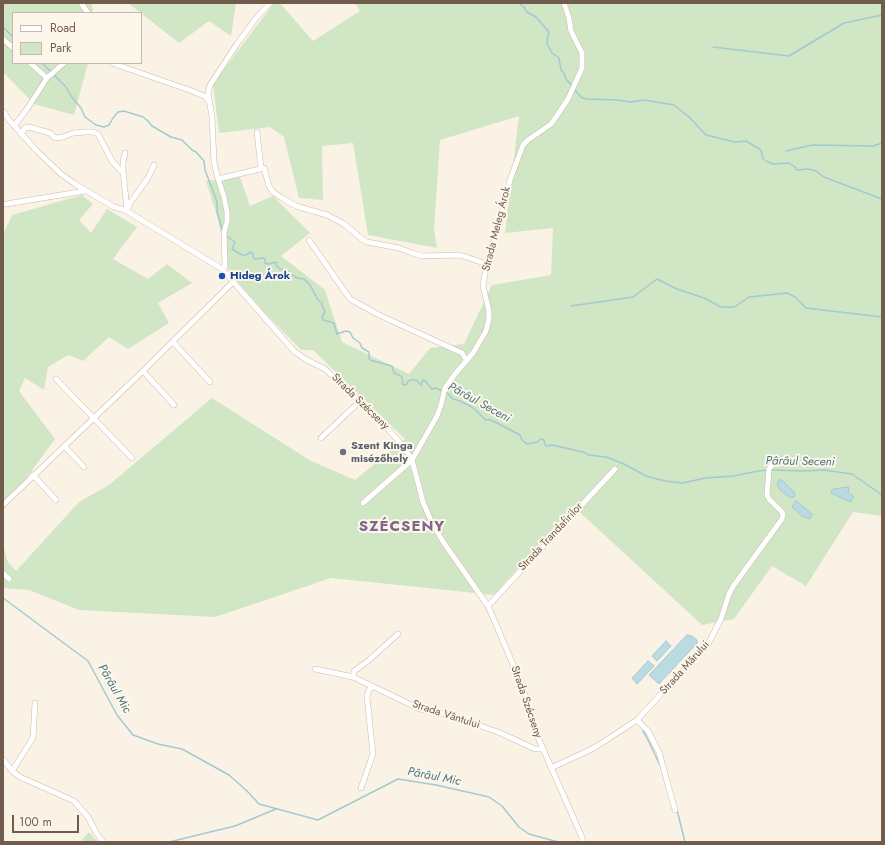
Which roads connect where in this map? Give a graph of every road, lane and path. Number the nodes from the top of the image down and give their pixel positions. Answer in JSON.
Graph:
{"nodes":[{"id":1,"x":81,"y":3,"type":"edge"},
{"id":2,"x":270,"y":3,"type":"edge"},
{"id":3,"x":564,"y":3,"type":"edge"},
{"id":4,"x":87,"y":12,"type":"edge"},
{"id":5,"x":3,"y":39,"type":"edge"},
{"id":6,"x":12,"y":47,"type":"edge"},
{"id":7,"x":31,"y":64,"type":"edge"},
{"id":8,"x":63,"y":64,"type":"edge"},
{"id":9,"x":115,"y":64,"type":"edge"},
{"id":10,"x":126,"y":64,"type":"edge"},
{"id":11,"x":128,"y":69,"type":"junction"},
{"id":12,"x":47,"y":78,"type":"junction"},
{"id":13,"x":209,"y":101,"type":"junction"},
{"id":14,"x":4,"y":114,"type":"edge"},
{"id":15,"x":14,"y":126,"type":"junction"},
{"id":16,"x":257,"y":132,"type":"dead end"},
{"id":17,"x":22,"y":134,"type":"junction"},
{"id":18,"x":125,"y":153,"type":"dead end"},
{"id":19,"x":154,"y":165,"type":"dead end"},
{"id":20,"x":261,"y":168,"type":"junction"},
{"id":21,"x":123,"y":171,"type":"junction"},
{"id":22,"x":218,"y":180,"type":"junction"},
{"id":23,"x":85,"y":191,"type":"junction"},
{"id":24,"x":6,"y":204,"type":"dead end"},
{"id":25,"x":126,"y":209,"type":"junction"},
{"id":26,"x":309,"y":240,"type":"dead end"},
{"id":27,"x":487,"y":264,"type":"junction"},
{"id":28,"x":222,"y":269,"type":"junction"},
{"id":29,"x":234,"y":282,"type":"junction"},
{"id":30,"x":173,"y":342,"type":"junction"},
{"id":31,"x":467,"y":361,"type":"junction"},
{"id":32,"x":143,"y":371,"type":"junction"},
{"id":33,"x":56,"y":379,"type":"dead end"},
{"id":34,"x":210,"y":382,"type":"dead end"},
{"id":35,"x":360,"y":402,"type":"junction"},
{"id":36,"x":174,"y":405,"type":"dead end"},
{"id":37,"x":94,"y":418,"type":"junction"},
{"id":38,"x":321,"y":438,"type":"dead end"},
{"id":39,"x":64,"y":446,"type":"junction"},
{"id":40,"x":132,"y":458,"type":"dead end"},
{"id":41,"x":412,"y":460,"type":"junction"},
{"id":42,"x":84,"y":467,"type":"dead end"},
{"id":43,"x":770,"y":468,"type":"dead end"},
{"id":44,"x":615,"y":469,"type":"dead end"},
{"id":45,"x":33,"y":475,"type":"junction"},
{"id":46,"x":56,"y":500,"type":"dead end"},
{"id":47,"x":363,"y":503,"type":"dead end"},
{"id":48,"x":3,"y":505,"type":"edge"},
{"id":49,"x":3,"y":573,"type":"edge"},
{"id":50,"x":9,"y":579,"type":"dead end"},
{"id":51,"x":488,"y":606,"type":"junction"},
{"id":52,"x":398,"y":634,"type":"dead end"},
{"id":53,"x":315,"y":669,"type":"dead end"},
{"id":54,"x":353,"y":677,"type":"junction"},
{"id":55,"x":372,"y":686,"type":"junction"},
{"id":56,"x":36,"y":703,"type":"dead end"},
{"id":57,"x":637,"y":720,"type":"junction"},
{"id":58,"x":543,"y":749,"type":"junction"},
{"id":59,"x":3,"y":759,"type":"edge"},
{"id":60,"x":551,"y":768,"type":"junction"},
{"id":61,"x":12,"y":771,"type":"junction"},
{"id":62,"x":361,"y":788,"type":"dead end"},
{"id":63,"x":675,"y":810,"type":"dead end"},
{"id":64,"x":103,"y":842,"type":"edge"},
{"id":65,"x":583,"y":842,"type":"edge"}],
"edges":[{"from":1,"to":4,"type":"street"},
{"from":2,"to":13,"type":"street"},
{"from":3,"to":27,"type":"street","name":"Strada Meleg Árok"},
{"from":5,"to":6,"type":"street"},
{"from":7,"to":12,"type":"street"},
{"from":8,"to":12,"type":"street"},
{"from":9,"to":11,"type":"street"},
{"from":10,"to":11,"type":"street"},
{"from":11,"to":13,"type":"street"},
{"from":12,"to":15,"type":"street"},
{"from":13,"to":22,"type":"street"},
{"from":14,"to":15,"type":"street","name":"Strada Szécseny"},
{"from":15,"to":17,"type":"street","name":"Strada Szécseny"},
{"from":16,"to":20,"type":"street"},
{"from":17,"to":21,"type":"street"},
{"from":17,"to":23,"type":"street","name":"Strada Szécseny"},
{"from":18,"to":21,"type":"street"},
{"from":19,"to":25,"type":"street"},
{"from":20,"to":22,"type":"street"},
{"from":20,"to":27,"type":"street"},
{"from":21,"to":25,"type":"street"},
{"from":22,"to":28,"type":"street"},
{"from":23,"to":24,"type":"street"},
{"from":23,"to":25,"type":"street","name":"Strada Szécseny"},
{"from":25,"to":28,"type":"street","name":"Strada Szécseny"},
{"from":26,"to":31,"type":"street"},
{"from":27,"to":31,"type":"street","name":"Strada Meleg Árok"},
{"from":28,"to":29,"type":"street","name":"Strada Szécseny"},
{"from":29,"to":30,"type":"street"},
{"from":29,"to":35,"type":"street","name":"Strada Szécseny"},
{"from":30,"to":32,"type":"street"},
{"from":30,"to":34,"type":"street"},
{"from":31,"to":41,"type":"street","name":"Strada Meleg Árok"},
{"from":32,"to":36,"type":"street"},
{"from":32,"to":37,"type":"street"},
{"from":33,"to":37,"type":"street"},
{"from":35,"to":38,"type":"street"},
{"from":35,"to":41,"type":"street","name":"Strada Szécseny"},
{"from":37,"to":39,"type":"street"},
{"from":37,"to":40,"type":"street"},
{"from":39,"to":42,"type":"street"},
{"from":39,"to":45,"type":"street"},
{"from":41,"to":47,"type":"street","name":"Strada Meleg Árok"},
{"from":41,"to":51,"type":"street","name":"Strada Szécseny"},
{"from":43,"to":57,"type":"street","name":"Strada Mărului"},
{"from":44,"to":51,"type":"street","name":"Strada Trandafirilor"},
{"from":45,"to":46,"type":"street"},
{"from":45,"to":48,"type":"street"},
{"from":49,"to":50,"type":"street"},
{"from":51,"to":58,"type":"street","name":"Strada Szécseny"},
{"from":52,"to":54,"type":"street"},
{"from":53,"to":54,"type":"street","name":"Strada Vântului"},
{"from":54,"to":55,"type":"street","name":"Strada Vântului"},
{"from":55,"to":58,"type":"street","name":"Strada Vântului"},
{"from":55,"to":62,"type":"street"},
{"from":56,"to":61,"type":"street"},
{"from":57,"to":60,"type":"street","name":"Strada Mărului"},
{"from":57,"to":63,"type":"street"},
{"from":58,"to":60,"type":"street","name":"Strada Szécseny"},
{"from":59,"to":61,"type":"street"},
{"from":60,"to":65,"type":"street","name":"Strada Szécseny"},
{"from":61,"to":64,"type":"street"}]}
